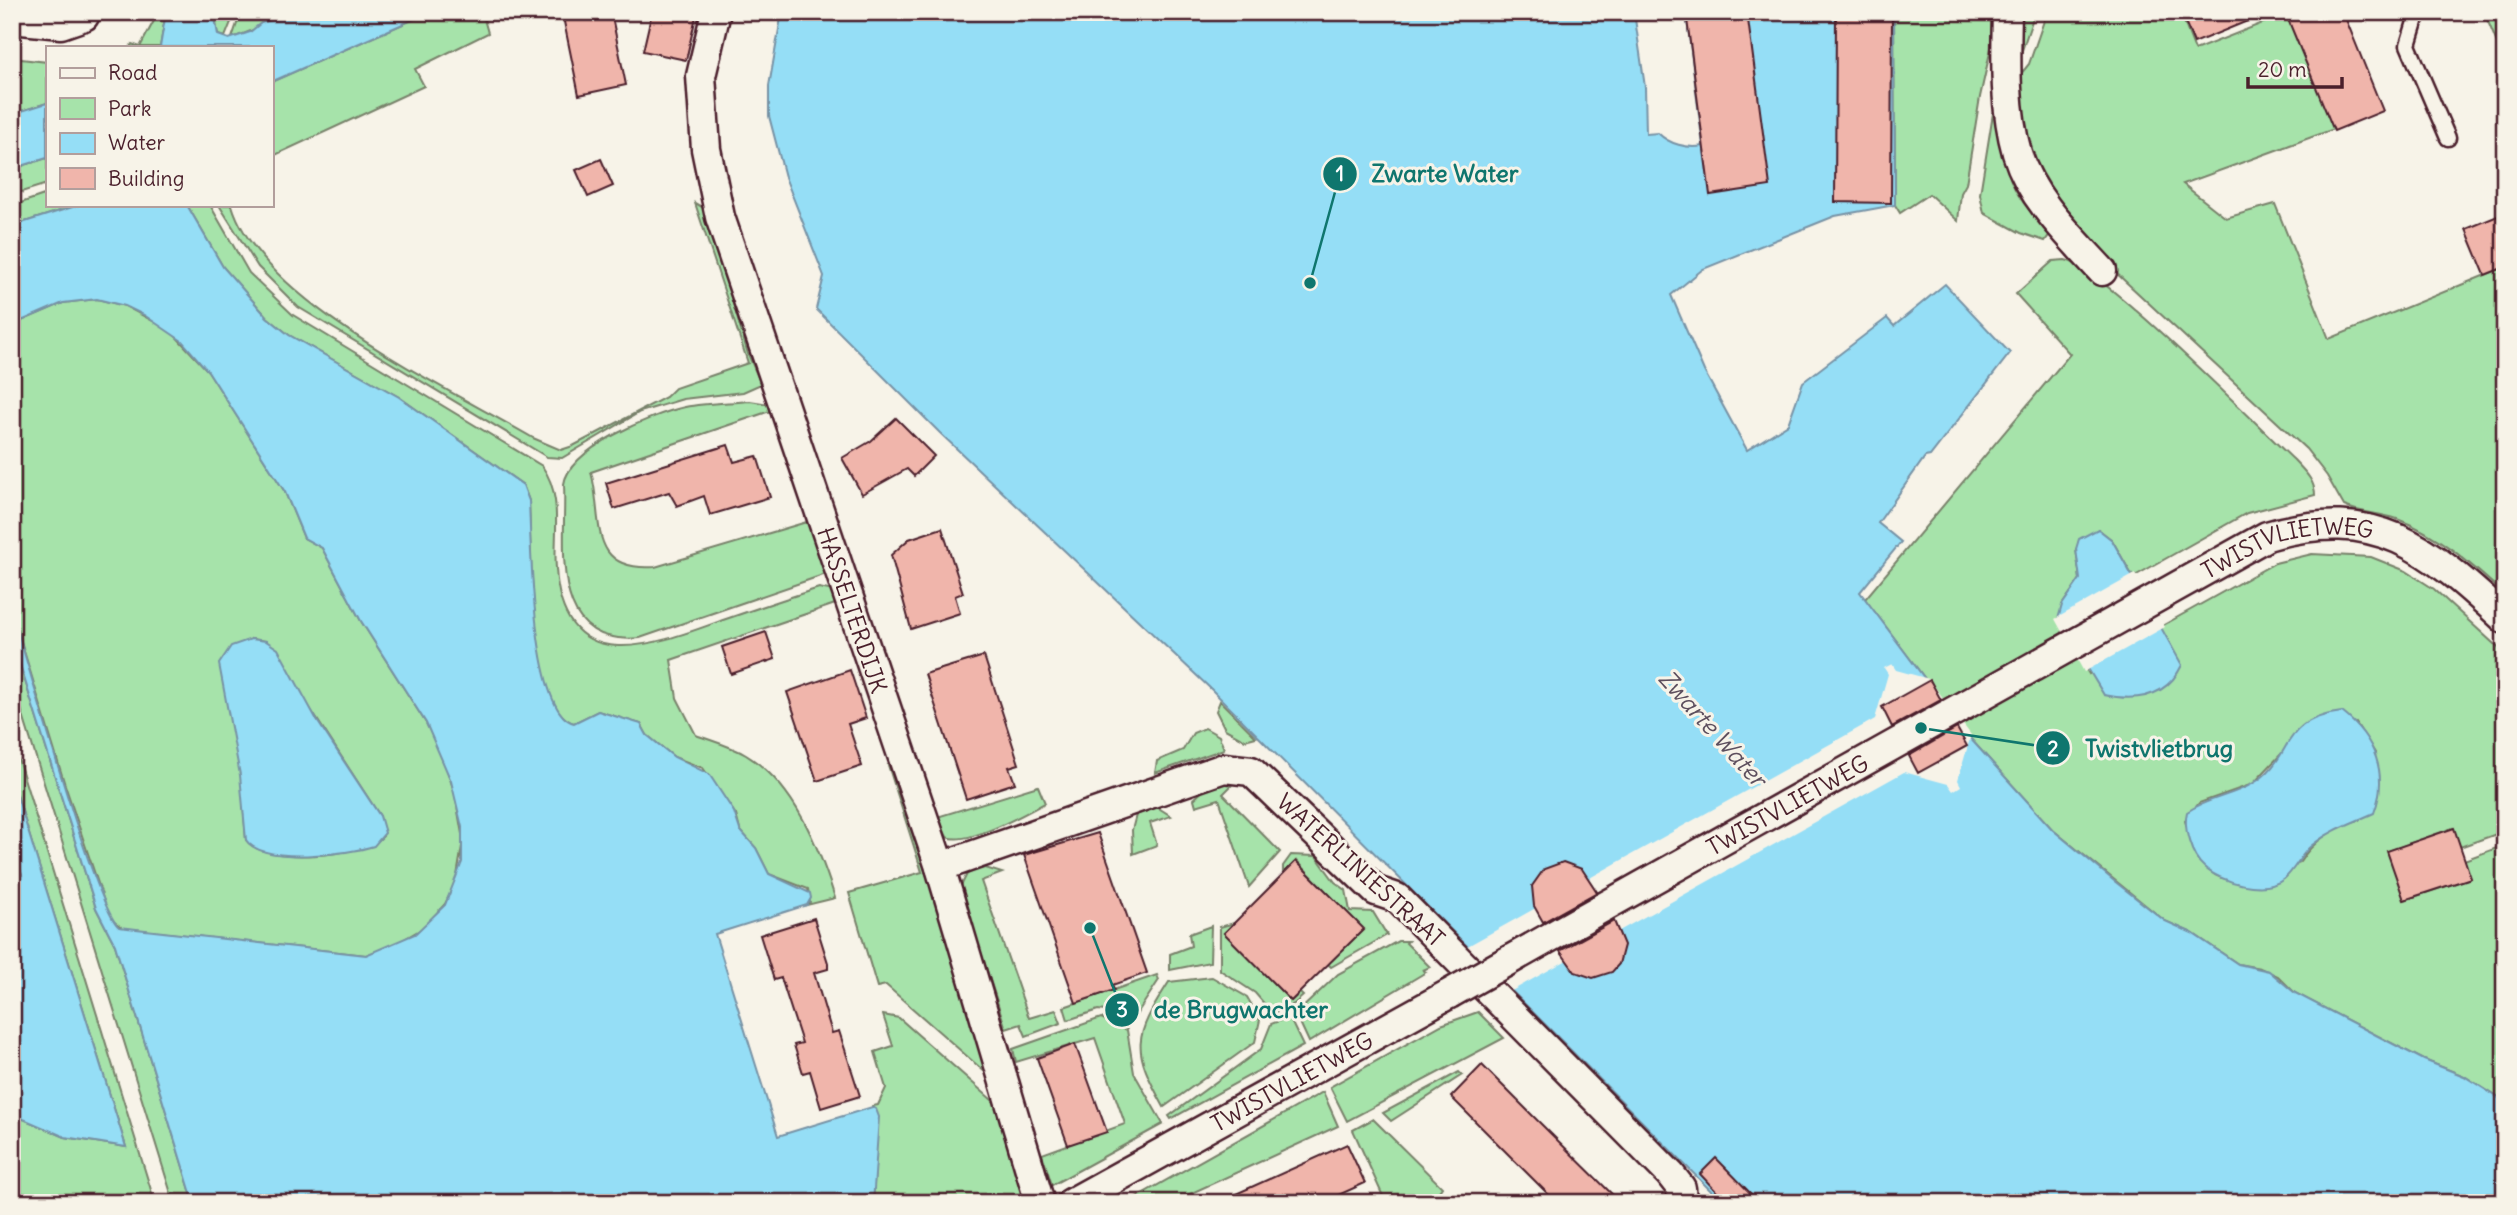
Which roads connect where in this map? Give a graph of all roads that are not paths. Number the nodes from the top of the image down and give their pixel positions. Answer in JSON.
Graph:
{"nodes":[{"id":1,"x":86,"y":12,"type":"edge"},
{"id":2,"x":716,"y":12,"type":"edge"},
{"id":3,"x":2007,"y":12,"type":"edge"},
{"id":4,"x":2418,"y":12,"type":"edge"},
{"id":5,"x":12,"y":19,"type":"edge"},
{"id":6,"x":2448,"y":138,"type":"dead end"},
{"id":7,"x":2102,"y":271,"type":"dead end"},
{"id":8,"x":2505,"y":619,"type":"edge"},
{"id":9,"x":940,"y":867,"type":"junction"},
{"id":10,"x":1040,"y":1203,"type":"edge"},
{"id":11,"x":1071,"y":1203,"type":"edge"},
{"id":12,"x":1682,"y":1203,"type":"edge"}],
"edges":[{"from":1,"to":5,"type":"street"},
{"from":2,"to":9,"type":"street","name":"HASSELTERDIJK"},
{"from":3,"to":7,"type":"street"},
{"from":4,"to":6,"type":"lane"},
{"from":8,"to":11,"type":"street","name":"TWISTVLIETWEG","bridge":true},
{"from":9,"to":10,"type":"street","name":"HASSELTERDIJK"},
{"from":9,"to":12,"type":"street","name":"WATERLINIESTRAAT"}]}
